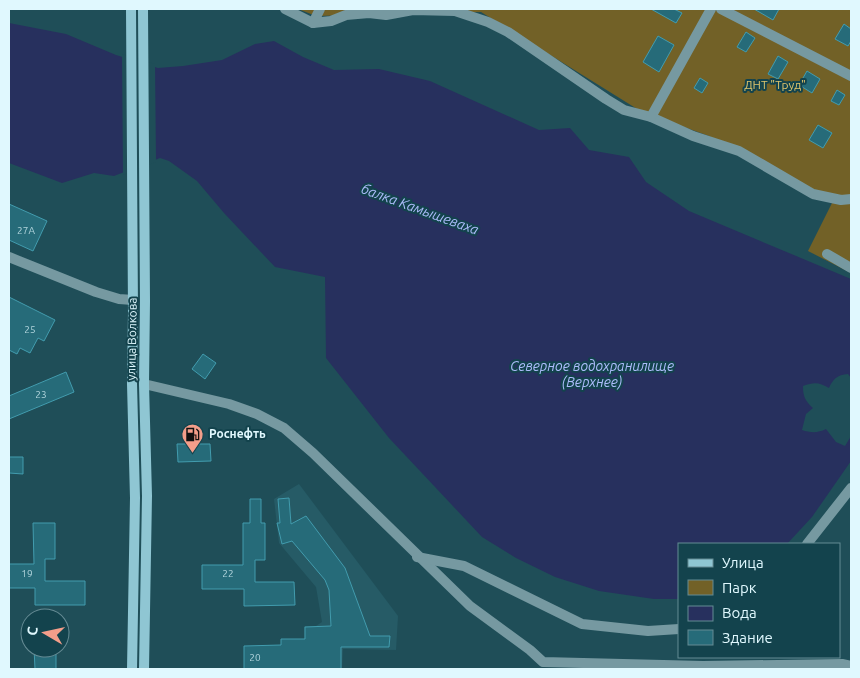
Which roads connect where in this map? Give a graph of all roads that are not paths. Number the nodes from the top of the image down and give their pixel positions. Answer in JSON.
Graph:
{"nodes":[{"id":1,"x":131,"y":9,"type":"edge"},
{"id":2,"x":143,"y":9,"type":"edge"},
{"id":3,"x":284,"y":9,"type":"edge"},
{"id":4,"x":320,"y":9,"type":"edge"},
{"id":5,"x":711,"y":9,"type":"edge"},
{"id":6,"x":721,"y":9,"type":"edge"},
{"id":7,"x":313,"y":23,"type":"junction"},
{"id":8,"x":851,"y":76,"type":"edge"},
{"id":9,"x":651,"y":118,"type":"junction"},
{"id":10,"x":851,"y":199,"type":"edge"},
{"id":11,"x":827,"y":254,"type":"dead end"},
{"id":12,"x":9,"y":257,"type":"edge"},
{"id":13,"x":851,"y":268,"type":"edge"},
{"id":14,"x":133,"y":300,"type":"junction"},
{"id":15,"x":144,"y":384,"type":"junction"},
{"id":16,"x":851,"y":488,"type":"edge"},
{"id":17,"x":808,"y":543,"type":"edge"},
{"id":18,"x":417,"y":556,"type":"junction"},
{"id":19,"x":678,"y":629,"type":"edge"},
{"id":20,"x":851,"y":666,"type":"edge"},
{"id":21,"x":132,"y":669,"type":"edge"},
{"id":22,"x":144,"y":669,"type":"edge"}],
"edges":[{"from":1,"to":14,"type":"main road","name":"улица Волкова"},
{"from":2,"to":15,"type":"main road","name":"улица Волкова"},
{"from":3,"to":7,"type":"street"},
{"from":4,"to":7,"type":"street"},
{"from":5,"to":9,"type":"street"},
{"from":6,"to":8,"type":"street"},
{"from":7,"to":9,"type":"street"},
{"from":9,"to":10,"type":"street"},
{"from":11,"to":13,"type":"street"},
{"from":12,"to":14,"type":"street","name":"улица Волкова"},
{"from":14,"to":21,"type":"main road","name":"улица Волкова"},
{"from":15,"to":18,"type":"street"},
{"from":15,"to":22,"type":"main road","name":"улица Волкова"},
{"from":16,"to":17,"type":"street"},
{"from":18,"to":19,"type":"street"},
{"from":18,"to":20,"type":"street"}]}
